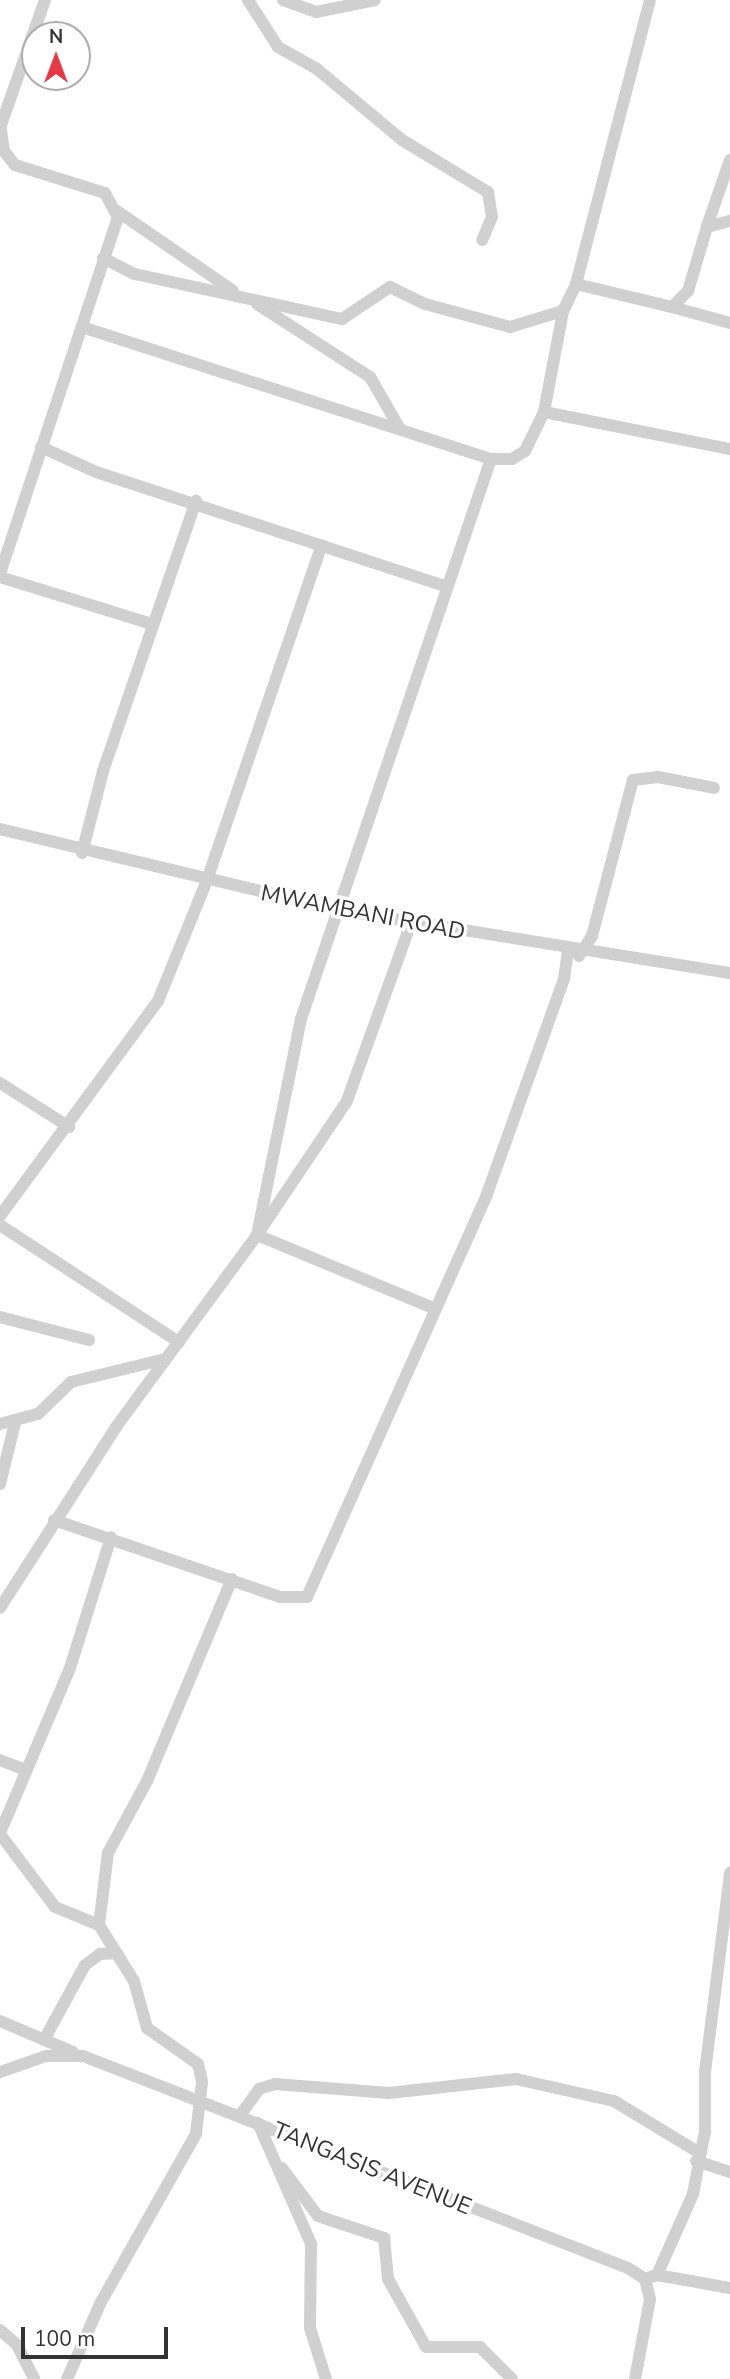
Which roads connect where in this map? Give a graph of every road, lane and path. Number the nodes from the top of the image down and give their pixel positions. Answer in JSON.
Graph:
{"nodes":[{"id":1,"x":44,"y":0,"type":"edge"},
{"id":2,"x":248,"y":0,"type":"edge"},
{"id":3,"x":283,"y":0,"type":"edge"},
{"id":4,"x":375,"y":0,"type":"edge"},
{"id":5,"x":650,"y":0,"type":"edge"},
{"id":6,"x":1,"y":124,"type":"edge"},
{"id":7,"x":730,"y":160,"type":"edge"},
{"id":8,"x":117,"y":211,"type":"junction"},
{"id":9,"x":730,"y":221,"type":"edge"},
{"id":10,"x":707,"y":226,"type":"junction"},
{"id":11,"x":482,"y":240,"type":"dead end"},
{"id":12,"x":103,"y":258,"type":"junction"},
{"id":13,"x":576,"y":284,"type":"junction"},
{"id":14,"x":234,"y":292,"type":"junction"},
{"id":15,"x":672,"y":307,"type":"junction"},
{"id":16,"x":563,"y":311,"type":"junction"},
{"id":17,"x":730,"y":323,"type":"edge"},
{"id":18,"x":82,"y":327,"type":"junction"},
{"id":19,"x":544,"y":412,"type":"junction"},
{"id":20,"x":400,"y":429,"type":"junction"},
{"id":21,"x":41,"y":447,"type":"junction"},
{"id":22,"x":730,"y":449,"type":"edge"},
{"id":23,"x":491,"y":459,"type":"junction"},
{"id":24,"x":196,"y":501,"type":"junction"},
{"id":25,"x":6,"y":542,"type":"edge"},
{"id":26,"x":322,"y":545,"type":"junction"},
{"id":27,"x":0,"y":575,"type":"edge"},
{"id":28,"x":447,"y":587,"type":"junction"},
{"id":29,"x":152,"y":624,"type":"junction"},
{"id":30,"x":714,"y":788,"type":"dead end"},
{"id":31,"x":0,"y":829,"type":"edge"},
{"id":32,"x":82,"y":853,"type":"junction"},
{"id":33,"x":206,"y":883,"type":"junction"},
{"id":34,"x":340,"y":911,"type":"junction"},
{"id":35,"x":411,"y":923,"type":"junction"},
{"id":36,"x":568,"y":950,"type":"junction"},
{"id":37,"x":584,"y":951,"type":"junction"},
{"id":38,"x":566,"y":970,"type":"junction"},
{"id":39,"x":730,"y":973,"type":"edge"},
{"id":40,"x":0,"y":1083,"type":"edge"},
{"id":41,"x":69,"y":1127,"type":"junction"},
{"id":42,"x":0,"y":1216,"type":"edge"},
{"id":43,"x":0,"y":1225,"type":"edge"},
{"id":44,"x":257,"y":1235,"type":"junction"},
{"id":45,"x":433,"y":1308,"type":"junction"},
{"id":46,"x":0,"y":1317,"type":"edge"},
{"id":47,"x":89,"y":1340,"type":"dead end"},
{"id":48,"x":179,"y":1342,"type":"junction"},
{"id":49,"x":165,"y":1359,"type":"junction"},
{"id":50,"x":15,"y":1423,"type":"junction"},
{"id":51,"x":0,"y":1424,"type":"edge"},
{"id":52,"x":0,"y":1484,"type":"edge"},
{"id":53,"x":64,"y":1502,"type":"junction"},
{"id":54,"x":54,"y":1520,"type":"junction"},
{"id":55,"x":80,"y":1526,"type":"junction"},
{"id":56,"x":111,"y":1538,"type":"junction"},
{"id":57,"x":232,"y":1579,"type":"junction"},
{"id":58,"x":0,"y":1608,"type":"edge"},
{"id":59,"x":0,"y":1759,"type":"edge"},
{"id":60,"x":26,"y":1770,"type":"junction"},
{"id":61,"x":3,"y":1820,"type":"edge"},
{"id":62,"x":0,"y":1833,"type":"edge"},
{"id":63,"x":730,"y":1873,"type":"edge"},
{"id":64,"x":99,"y":1925,"type":"junction"},
{"id":65,"x":117,"y":1953,"type":"junction"},
{"id":66,"x":0,"y":2021,"type":"edge"},
{"id":67,"x":44,"y":2040,"type":"junction"},
{"id":68,"x":83,"y":2056,"type":"junction"},
{"id":69,"x":0,"y":2072,"type":"edge"},
{"id":70,"x":203,"y":2100,"type":"junction"},
{"id":71,"x":241,"y":2114,"type":"junction"},
{"id":72,"x":258,"y":2123,"type":"junction"},
{"id":73,"x":697,"y":2157,"type":"junction"},
{"id":74,"x":282,"y":2168,"type":"junction"},
{"id":75,"x":730,"y":2172,"type":"edge"},
{"id":76,"x":651,"y":2277,"type":"junction"},
{"id":77,"x":730,"y":2288,"type":"edge"},
{"id":78,"x":0,"y":2330,"type":"edge"},
{"id":79,"x":34,"y":2379,"type":"edge"},
{"id":80,"x":67,"y":2379,"type":"edge"},
{"id":81,"x":326,"y":2379,"type":"edge"},
{"id":82,"x":512,"y":2379,"type":"edge"},
{"id":83,"x":635,"y":2379,"type":"edge"}],
"edges":[{"from":1,"to":6,"type":"street"},
{"from":2,"to":11,"type":"street"},
{"from":3,"to":4,"type":"street"},
{"from":5,"to":13,"type":"street"},
{"from":6,"to":8,"type":"street"},
{"from":7,"to":10,"type":"street"},
{"from":8,"to":12,"type":"street"},
{"from":8,"to":14,"type":"street"},
{"from":9,"to":10,"type":"street"},
{"from":10,"to":15,"type":"street"},
{"from":12,"to":14,"type":"street"},
{"from":12,"to":18,"type":"street"},
{"from":13,"to":15,"type":"street"},
{"from":13,"to":16,"type":"street"},
{"from":14,"to":16,"type":"street"},
{"from":14,"to":20,"type":"street"},
{"from":15,"to":17,"type":"street"},
{"from":16,"to":19,"type":"street"},
{"from":18,"to":20,"type":"street"},
{"from":18,"to":21,"type":"street"},
{"from":19,"to":22,"type":"street"},
{"from":19,"to":23,"type":"street"},
{"from":20,"to":23,"type":"street"},
{"from":21,"to":24,"type":"street"},
{"from":21,"to":25,"type":"street"},
{"from":23,"to":28,"type":"street"},
{"from":24,"to":26,"type":"street"},
{"from":24,"to":29,"type":"street"},
{"from":25,"to":27,"type":"street"},
{"from":26,"to":28,"type":"street"},
{"from":26,"to":33,"type":"street"},
{"from":27,"to":29,"type":"street"},
{"from":28,"to":34,"type":"street"},
{"from":29,"to":32,"type":"street"},
{"from":30,"to":37,"type":"street"},
{"from":31,"to":32,"type":"street","name":"MWAMBANI ROAD"},
{"from":32,"to":33,"type":"street","name":"MWAMBANI ROAD"},
{"from":33,"to":34,"type":"street","name":"MWAMBANI ROAD"},
{"from":33,"to":41,"type":"street"},
{"from":34,"to":35,"type":"street","name":"MWAMBANI ROAD"},
{"from":34,"to":44,"type":"street"},
{"from":35,"to":36,"type":"street","name":"MWAMBANI ROAD"},
{"from":35,"to":44,"type":"street"},
{"from":36,"to":37,"type":"street","name":"MWAMBANI ROAD"},
{"from":36,"to":38,"type":"street"},
{"from":37,"to":38,"type":"street"},
{"from":37,"to":39,"type":"street","name":"MWAMBANI ROAD"},
{"from":38,"to":45,"type":"street"},
{"from":40,"to":41,"type":"street"},
{"from":41,"to":42,"type":"street"},
{"from":43,"to":48,"type":"street"},
{"from":44,"to":45,"type":"street"},
{"from":44,"to":48,"type":"street"},
{"from":45,"to":57,"type":"street"},
{"from":46,"to":47,"type":"street"},
{"from":48,"to":49,"type":"street"},
{"from":49,"to":50,"type":"street"},
{"from":49,"to":53,"type":"street"},
{"from":50,"to":51,"type":"street"},
{"from":50,"to":52,"type":"street"},
{"from":53,"to":54,"type":"street"},
{"from":53,"to":55,"type":"street"},
{"from":54,"to":55,"type":"street"},
{"from":54,"to":58,"type":"street"},
{"from":55,"to":56,"type":"street"},
{"from":56,"to":57,"type":"street"},
{"from":56,"to":60,"type":"street"},
{"from":57,"to":64,"type":"street"},
{"from":59,"to":60,"type":"street"},
{"from":60,"to":61,"type":"street"},
{"from":61,"to":62,"type":"street"},
{"from":62,"to":64,"type":"street"},
{"from":63,"to":73,"type":"street"},
{"from":64,"to":65,"type":"street"},
{"from":65,"to":67,"type":"street"},
{"from":65,"to":70,"type":"street"},
{"from":66,"to":67,"type":"street"},
{"from":67,"to":68,"type":"street"},
{"from":68,"to":69,"type":"street","name":"TANGASIS AVENUE"},
{"from":68,"to":70,"type":"street","name":"TANGASIS AVENUE"},
{"from":70,"to":71,"type":"street","name":"TANGASIS AVENUE"},
{"from":70,"to":80,"type":"street"},
{"from":71,"to":72,"type":"street","name":"TANGASIS AVENUE"},
{"from":71,"to":73,"type":"street"},
{"from":72,"to":74,"type":"street"},
{"from":72,"to":76,"type":"street","name":"TANGASIS AVENUE"},
{"from":73,"to":75,"type":"street"},
{"from":73,"to":76,"type":"street"},
{"from":74,"to":81,"type":"street"},
{"from":74,"to":82,"type":"street"},
{"from":76,"to":77,"type":"street","name":"TANGASIS AVENUE"},
{"from":76,"to":83,"type":"street"},
{"from":78,"to":79,"type":"street"}]}
